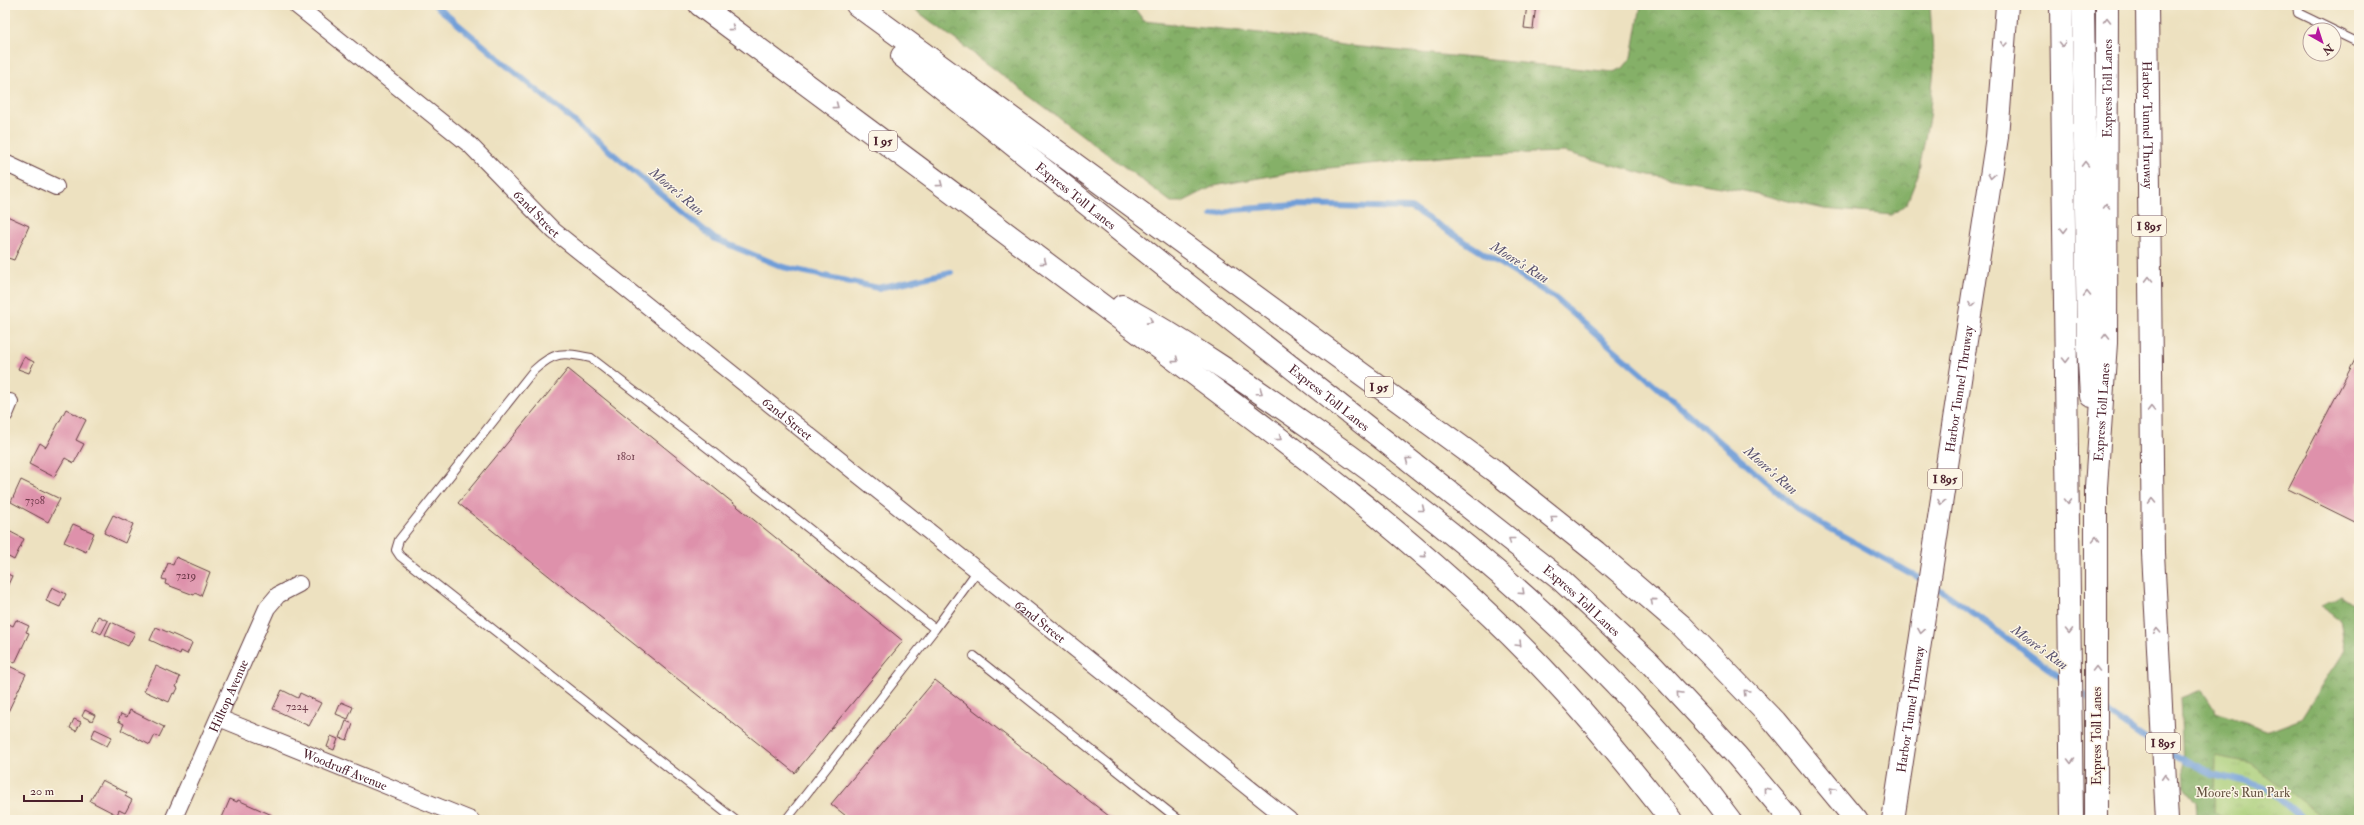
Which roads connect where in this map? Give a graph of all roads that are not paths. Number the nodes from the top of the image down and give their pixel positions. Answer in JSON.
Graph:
{"nodes":[{"id":1,"x":296,"y":5,"type":"edge"},
{"id":2,"x":700,"y":5,"type":"edge"},
{"id":3,"x":839,"y":5,"type":"edge"},
{"id":4,"x":857,"y":5,"type":"edge"},
{"id":5,"x":2007,"y":5,"type":"edge"},
{"id":6,"x":2061,"y":5,"type":"edge"},
{"id":7,"x":2083,"y":5,"type":"edge"},
{"id":8,"x":2107,"y":5,"type":"edge"},
{"id":9,"x":2147,"y":5,"type":"edge"},
{"id":10,"x":2297,"y":5,"type":"edge"},
{"id":11,"x":2317,"y":22,"type":"edge"},
{"id":12,"x":2342,"y":34,"type":"edge"},
{"id":13,"x":2359,"y":43,"type":"edge"},
{"id":14,"x":5,"y":163,"type":"edge"},
{"id":15,"x":56,"y":187,"type":"dead end"},
{"id":16,"x":1066,"y":278,"type":"junction"},
{"id":17,"x":2096,"y":487,"type":"junction"},
{"id":18,"x":978,"y":570,"type":"junction"},
{"id":19,"x":298,"y":584,"type":"dead end"},
{"id":20,"x":935,"y":629,"type":"junction"},
{"id":21,"x":974,"y":656,"type":"dead end"},
{"id":22,"x":218,"y":718,"type":"junction"},
{"id":23,"x":2167,"y":818,"type":"edge"},
{"id":24,"x":173,"y":820,"type":"edge"},
{"id":25,"x":471,"y":820,"type":"edge"},
{"id":26,"x":735,"y":820,"type":"edge"},
{"id":27,"x":786,"y":820,"type":"edge"},
{"id":28,"x":1179,"y":820,"type":"edge"},
{"id":29,"x":1289,"y":820,"type":"edge"},
{"id":30,"x":1672,"y":820,"type":"edge"},
{"id":31,"x":1730,"y":820,"type":"edge"},
{"id":32,"x":1791,"y":820,"type":"edge"},
{"id":33,"x":1856,"y":820,"type":"edge"},
{"id":34,"x":1893,"y":820,"type":"edge"},
{"id":35,"x":2072,"y":820,"type":"edge"},
{"id":36,"x":2096,"y":820,"type":"edge"}],
"edges":[{"from":1,"to":18,"type":"street","name":"62nd Street"},
{"from":2,"to":16,"type":"highway","number":"I 95","one_way":true},
{"from":32,"to":3,"type":"highway","name":"Express Toll Lanes","one_way":true},
{"from":33,"to":4,"type":"highway","number":"I 95","one_way":true},
{"from":5,"to":34,"type":"highway","name":"Harbor Tunnel Thruway","number":"I 895","one_way":true},
{"from":6,"to":35,"type":"highway","name":"Express Toll Lanes","one_way":true},
{"from":17,"to":7,"type":"highway","one_way":true},
{"from":17,"to":8,"type":"highway","name":"Express Toll Lanes","one_way":true},
{"from":23,"to":9,"type":"highway","name":"Harbor Tunnel Thruway","number":"I 895","one_way":true},
{"from":10,"to":11,"type":"lane"},
{"from":12,"to":13,"type":"lane"},
{"from":14,"to":15,"type":"street"},
{"from":16,"to":30,"type":"highway","number":"I 95","one_way":true},
{"from":16,"to":31,"type":"highway","one_way":true},
{"from":36,"to":17,"type":"highway","name":"Express Toll Lanes","one_way":true},
{"from":18,"to":20,"type":"lane"},
{"from":18,"to":29,"type":"street","name":"62nd Street"},
{"from":19,"to":22,"type":"street","name":"Hilltop Avenue"},
{"from":20,"to":26,"type":"lane"},
{"from":20,"to":27,"type":"lane"},
{"from":21,"to":28,"type":"lane"},
{"from":22,"to":24,"type":"street","name":"Hilltop Avenue"},
{"from":22,"to":25,"type":"street","name":"Woodruff Avenue"}]}
